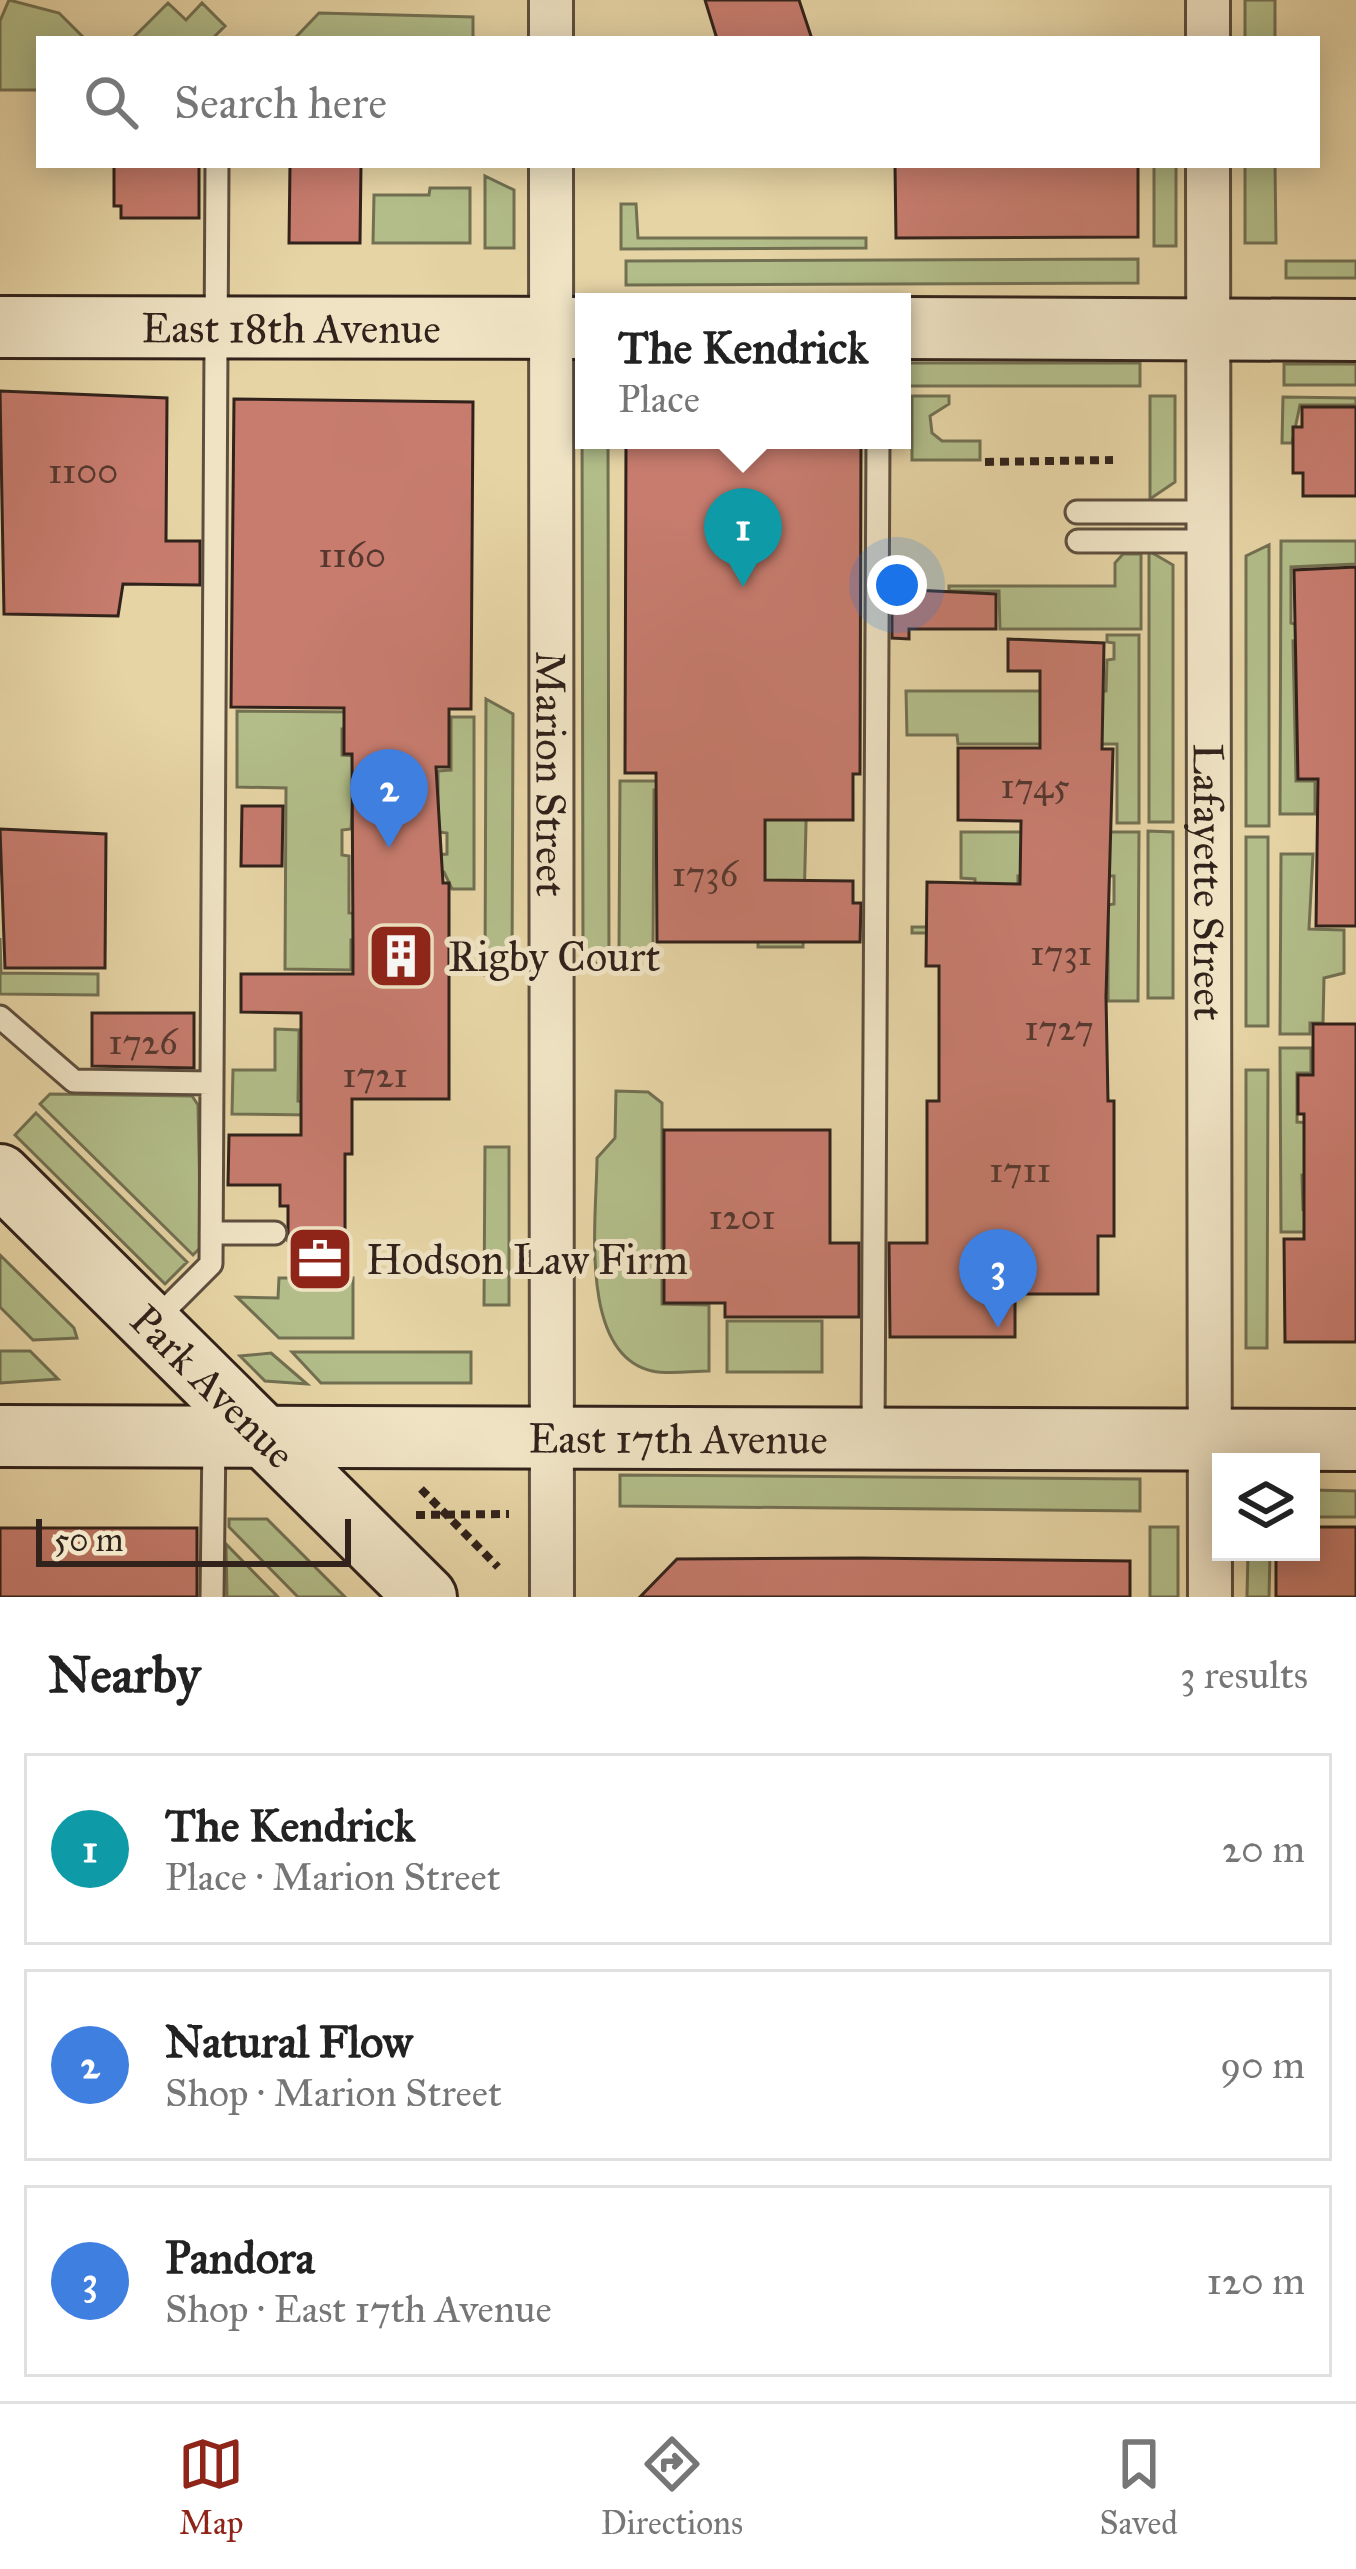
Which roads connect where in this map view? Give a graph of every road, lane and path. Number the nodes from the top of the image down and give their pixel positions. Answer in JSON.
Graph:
{"nodes":[{"id":1,"x":551,"y":0,"type":"edge"},
{"id":2,"x":1208,"y":0,"type":"edge"},
{"id":3,"x":551,"y":36,"type":"edge"},
{"id":4,"x":1208,"y":36,"type":"edge"},
{"id":5,"x":217,"y":168,"type":"edge"},
{"id":6,"x":551,"y":168,"type":"edge"},
{"id":7,"x":1208,"y":168,"type":"edge"},
{"id":8,"x":0,"y":327,"type":"edge"},
{"id":9,"x":217,"y":327,"type":"junction"},
{"id":10,"x":568,"y":328,"type":"edge"},
{"id":11,"x":911,"y":328,"type":"edge"},
{"id":12,"x":1208,"y":329,"type":"junction"},
{"id":13,"x":1356,"y":330,"type":"edge"},
{"id":14,"x":878,"y":449,"type":"edge"},
{"id":15,"x":1112,"y":460,"type":"dead end"},
{"id":16,"x":985,"y":461,"type":"dead end"},
{"id":17,"x":1077,"y":512,"type":"dead end"},
{"id":18,"x":1209,"y":526,"type":"junction"},
{"id":19,"x":1078,"y":541,"type":"dead end"},
{"id":20,"x":0,"y":1017,"type":"edge"},
{"id":21,"x":212,"y":1083,"type":"junction"},
{"id":22,"x":0,"y":1175,"type":"edge"},
{"id":23,"x":212,"y":1233,"type":"junction"},
{"id":24,"x":275,"y":1233,"type":"dead end"},
{"id":25,"x":150,"y":1324,"type":"junction"},
{"id":26,"x":0,"y":1436,"type":"edge"},
{"id":27,"x":238,"y":1437,"type":"junction"},
{"id":28,"x":553,"y":1438,"type":"junction"},
{"id":29,"x":873,"y":1438,"type":"junction"},
{"id":30,"x":1210,"y":1440,"type":"junction"},
{"id":31,"x":1356,"y":1440,"type":"edge"},
{"id":32,"x":421,"y":1489,"type":"dead end"},
{"id":33,"x":447,"y":1514,"type":"junction"},
{"id":34,"x":509,"y":1514,"type":"dead end"},
{"id":35,"x":409,"y":1515,"type":"dead end"},
{"id":36,"x":498,"y":1567,"type":"dead end"},
{"id":37,"x":212,"y":1597,"type":"edge"},
{"id":38,"x":426,"y":1597,"type":"edge"},
{"id":39,"x":553,"y":1597,"type":"edge"},
{"id":40,"x":1210,"y":1597,"type":"edge"}],
"edges":[{"from":1,"to":3,"type":"street"},
{"from":2,"to":4,"type":"street"},
{"from":5,"to":9,"type":"lane"},
{"from":6,"to":10,"type":"street","name":"Marion Street"},
{"from":7,"to":12,"type":"street","name":"Lafayette Street"},
{"from":8,"to":9,"type":"main road","name":"East 18th Avenue"},
{"from":9,"to":10,"type":"main road","name":"East 18th Avenue"},
{"from":9,"to":21,"type":"lane"},
{"from":10,"to":28,"type":"street","name":"Marion Street"},
{"from":11,"to":12,"type":"main road"},
{"from":12,"to":13,"type":"main road"},
{"from":12,"to":18,"type":"street","name":"Lafayette Street"},
{"from":14,"to":29,"type":"lane"},
{"from":15,"to":16,"type":"path"},
{"from":17,"to":18,"type":"lane"},
{"from":18,"to":19,"type":"lane"},
{"from":18,"to":30,"type":"street","name":"Lafayette Street"},
{"from":20,"to":21,"type":"lane"},
{"from":21,"to":23,"type":"lane"},
{"from":22,"to":25,"type":"main road","name":"Park Avenue"},
{"from":23,"to":24,"type":"lane"},
{"from":23,"to":25,"type":"lane"},
{"from":25,"to":27,"type":"main road","name":"Park Avenue"},
{"from":26,"to":27,"type":"main road","name":"East 17th Avenue"},
{"from":27,"to":28,"type":"main road","name":"East 17th Avenue"},
{"from":27,"to":37,"type":"lane"},
{"from":27,"to":38,"type":"main road","name":"Park Avenue"},
{"from":28,"to":29,"type":"main road","name":"East 17th Avenue"},
{"from":28,"to":39,"type":"street","name":"Marion Street"},
{"from":29,"to":30,"type":"main road","name":"East 17th Avenue"},
{"from":30,"to":31,"type":"main road","name":"East 17th Avenue"},
{"from":30,"to":40,"type":"street","name":"Lafayette Street"},
{"from":32,"to":33,"type":"path"},
{"from":33,"to":34,"type":"path"},
{"from":33,"to":35,"type":"path"},
{"from":33,"to":36,"type":"path"}]}
